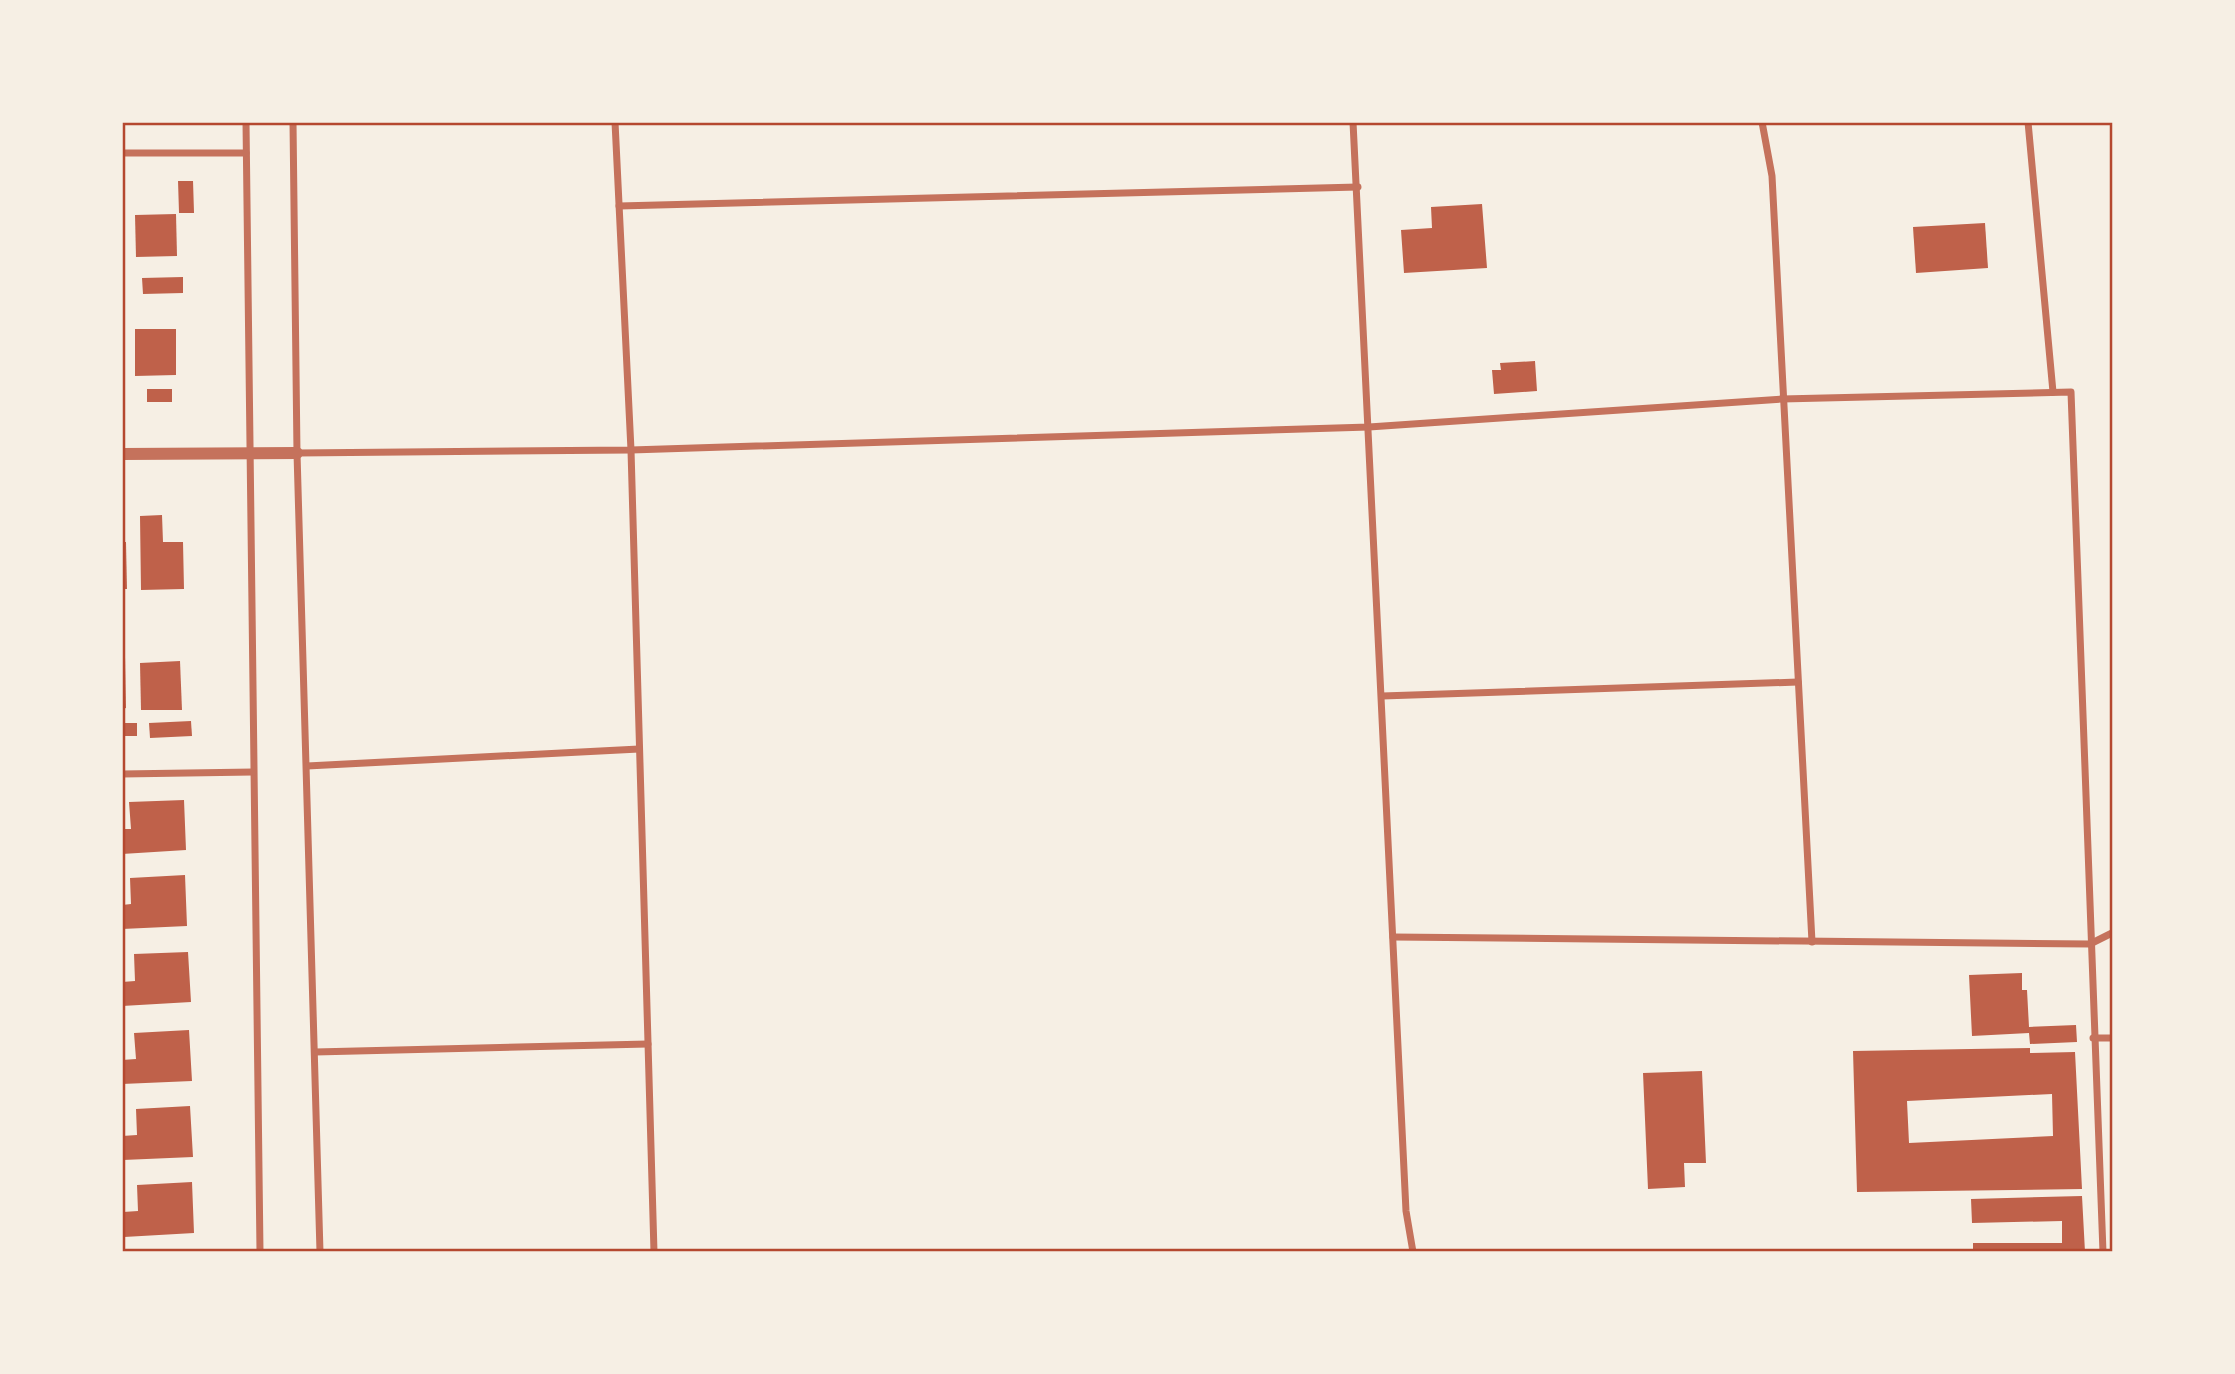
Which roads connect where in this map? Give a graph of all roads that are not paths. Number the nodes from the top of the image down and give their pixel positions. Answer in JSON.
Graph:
{"nodes":[{"id":1,"x":246,"y":122,"type":"edge"},
{"id":2,"x":293,"y":122,"type":"edge"},
{"id":3,"x":615,"y":122,"type":"edge"},
{"id":4,"x":1353,"y":122,"type":"edge"},
{"id":5,"x":1762,"y":122,"type":"edge"},
{"id":6,"x":2028,"y":122,"type":"edge"},
{"id":7,"x":122,"y":153,"type":"edge"},
{"id":8,"x":246,"y":153,"type":"junction"},
{"id":9,"x":1358,"y":187,"type":"junction"},
{"id":10,"x":619,"y":206,"type":"junction"},
{"id":11,"x":2053,"y":392,"type":"junction"},
{"id":12,"x":1782,"y":399,"type":"junction"},
{"id":13,"x":1369,"y":427,"type":"junction"},
{"id":14,"x":631,"y":450,"type":"junction"},
{"id":15,"x":297,"y":453,"type":"junction"},
{"id":16,"x":122,"y":454,"type":"edge"},
{"id":17,"x":250,"y":454,"type":"junction"},
{"id":18,"x":1798,"y":682,"type":"junction"},
{"id":19,"x":1382,"y":696,"type":"junction"},
{"id":20,"x":639,"y":749,"type":"junction"},
{"id":21,"x":307,"y":766,"type":"junction"},
{"id":22,"x":253,"y":772,"type":"junction"},
{"id":23,"x":122,"y":774,"type":"edge"},
{"id":24,"x":2112,"y":933,"type":"edge"},
{"id":25,"x":1393,"y":937,"type":"junction"},
{"id":26,"x":1812,"y":942,"type":"junction"},
{"id":27,"x":2090,"y":944,"type":"junction"},
{"id":28,"x":2093,"y":1038,"type":"junction"},
{"id":29,"x":2112,"y":1038,"type":"edge"},
{"id":30,"x":648,"y":1044,"type":"junction"},
{"id":31,"x":314,"y":1052,"type":"junction"},
{"id":32,"x":260,"y":1251,"type":"edge"},
{"id":33,"x":320,"y":1251,"type":"edge"},
{"id":34,"x":654,"y":1251,"type":"edge"},
{"id":35,"x":1413,"y":1251,"type":"edge"},
{"id":36,"x":2103,"y":1251,"type":"edge"}],
"edges":[{"from":1,"to":8,"type":"street"},
{"from":2,"to":15,"type":"street"},
{"from":3,"to":10,"type":"street"},
{"from":4,"to":9,"type":"street"},
{"from":5,"to":12,"type":"street"},
{"from":6,"to":11,"type":"street"},
{"from":7,"to":8,"type":"street"},
{"from":8,"to":17,"type":"street"},
{"from":9,"to":10,"type":"street"},
{"from":9,"to":13,"type":"street"},
{"from":10,"to":14,"type":"street"},
{"from":11,"to":12,"type":"street"},
{"from":11,"to":27,"type":"street"},
{"from":12,"to":13,"type":"street"},
{"from":12,"to":18,"type":"street"},
{"from":13,"to":14,"type":"street"},
{"from":13,"to":19,"type":"street"},
{"from":14,"to":15,"type":"street"},
{"from":14,"to":20,"type":"street"},
{"from":15,"to":17,"type":"street"},
{"from":15,"to":21,"type":"street"},
{"from":16,"to":17,"type":"street"},
{"from":17,"to":22,"type":"street"},
{"from":18,"to":19,"type":"street"},
{"from":18,"to":26,"type":"street"},
{"from":19,"to":25,"type":"street"},
{"from":20,"to":21,"type":"street"},
{"from":20,"to":30,"type":"street"},
{"from":21,"to":31,"type":"street"},
{"from":22,"to":23,"type":"street"},
{"from":22,"to":32,"type":"street"},
{"from":24,"to":27,"type":"street"},
{"from":25,"to":26,"type":"street"},
{"from":25,"to":35,"type":"street"},
{"from":26,"to":27,"type":"street"},
{"from":27,"to":28,"type":"street"},
{"from":28,"to":29,"type":"street"},
{"from":28,"to":36,"type":"street"},
{"from":30,"to":31,"type":"street"},
{"from":30,"to":34,"type":"street"},
{"from":31,"to":33,"type":"street"}]}
